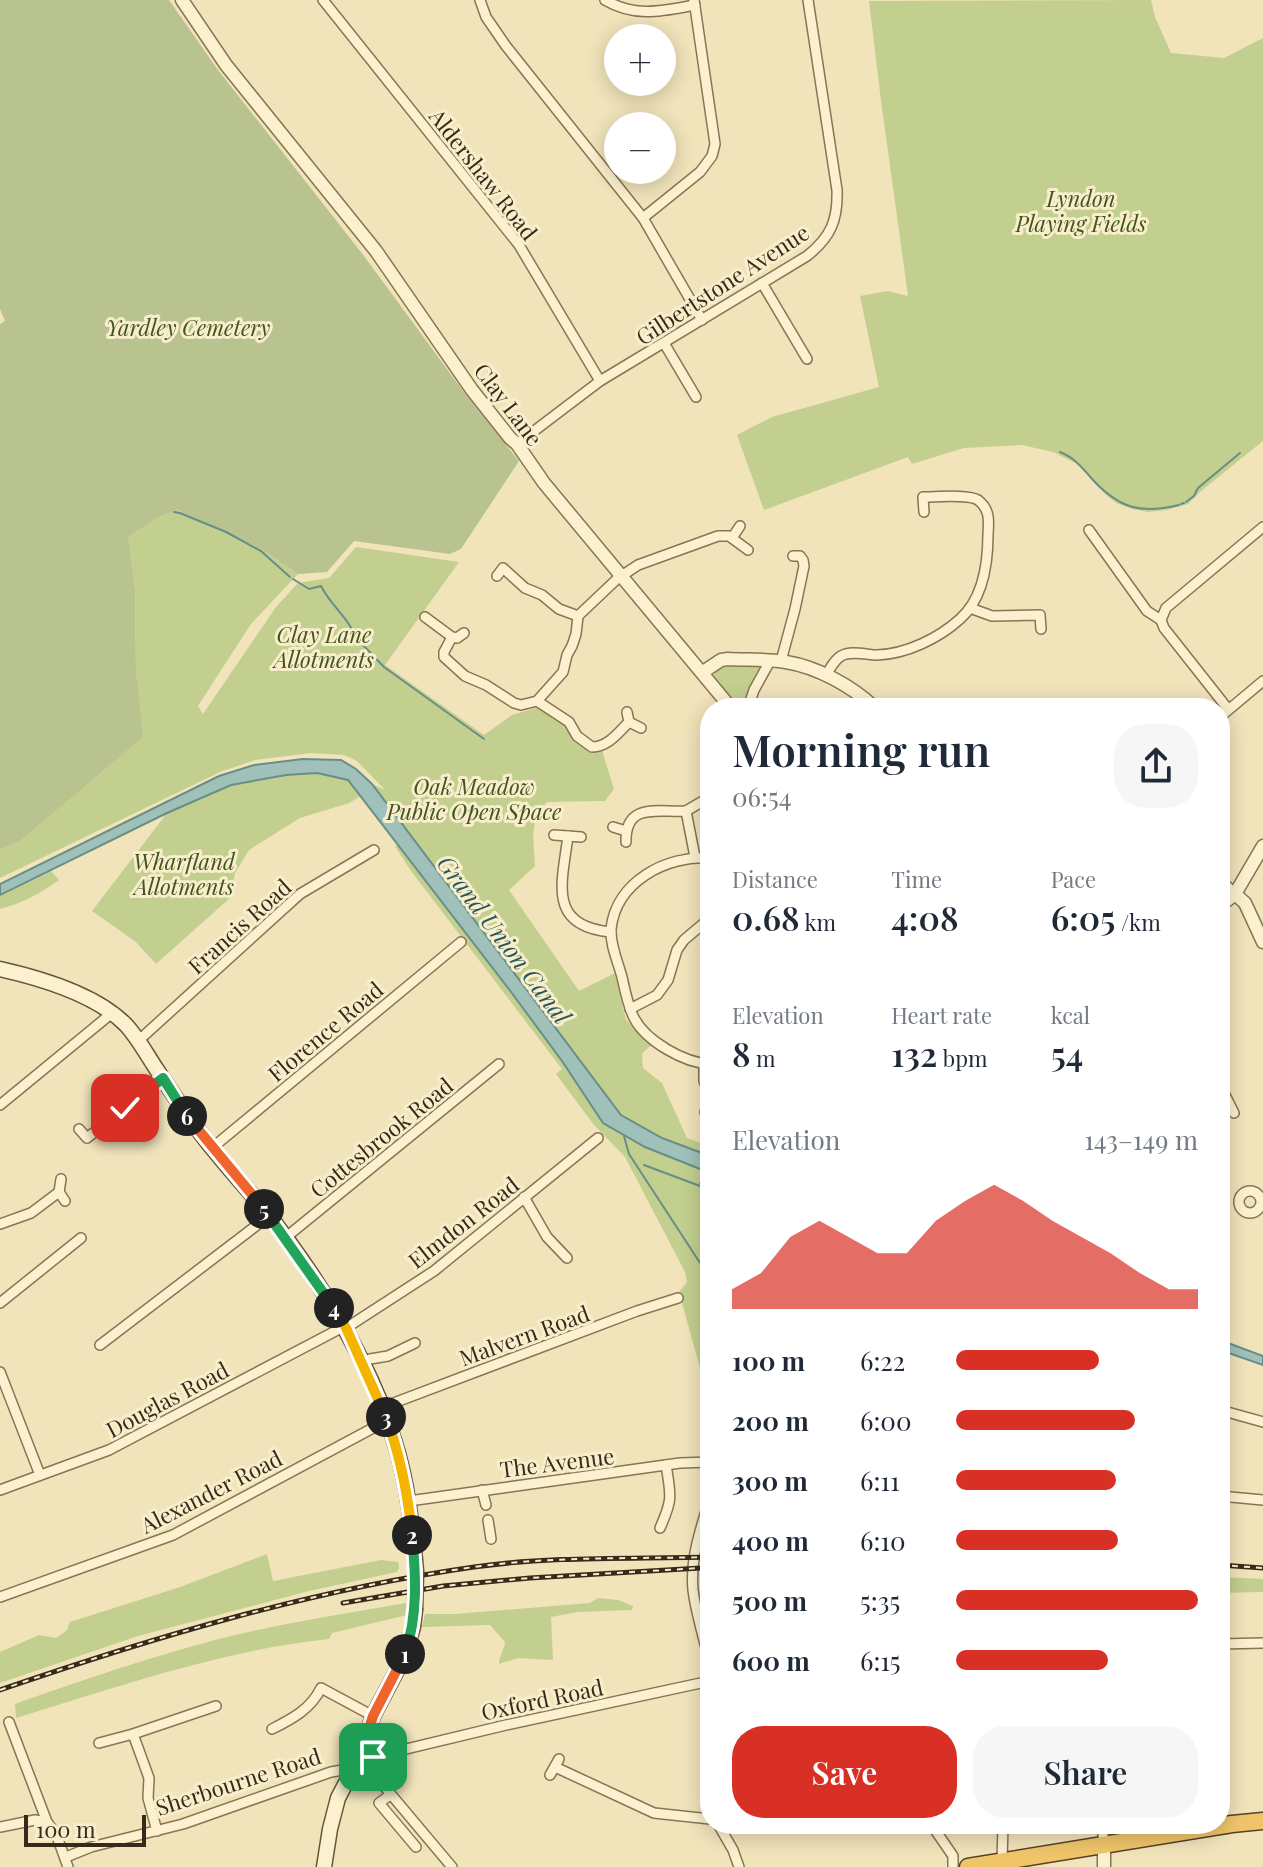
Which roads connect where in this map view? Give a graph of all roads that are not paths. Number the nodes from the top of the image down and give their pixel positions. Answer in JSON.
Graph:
{"nodes":[{"id":1,"x":182,"y":0,"type":"edge"},
{"id":2,"x":323,"y":0,"type":"edge"},
{"id":3,"x":480,"y":0,"type":"edge"},
{"id":4,"x":605,"y":0,"type":"edge"},
{"id":5,"x":808,"y":0,"type":"edge"},
{"id":6,"x":695,"y":3,"type":"edge"},
{"id":7,"x":643,"y":218,"type":"junction"},
{"id":8,"x":762,"y":283,"type":"junction"},
{"id":9,"x":702,"y":320,"type":"junction"},
{"id":10,"x":664,"y":343,"type":"junction"},
{"id":11,"x":807,"y":359,"type":"dead end"},
{"id":12,"x":600,"y":381,"type":"junction"},
{"id":13,"x":696,"y":397,"type":"dead end"},
{"id":14,"x":517,"y":444,"type":"junction"},
{"id":15,"x":924,"y":512,"type":"dead end"},
{"id":16,"x":740,"y":526,"type":"dead end"},
{"id":17,"x":1263,"y":527,"type":"edge"},
{"id":18,"x":1089,"y":530,"type":"dead end"},
{"id":19,"x":732,"y":538,"type":"junction"},
{"id":20,"x":748,"y":550,"type":"dead end"},
{"id":21,"x":793,"y":556,"type":"dead end"},
{"id":22,"x":510,"y":559,"type":"dead end"},
{"id":23,"x":621,"y":576,"type":"junction"},
{"id":24,"x":970,"y":608,"type":"junction"},
{"id":25,"x":578,"y":616,"type":"junction"},
{"id":26,"x":425,"y":617,"type":"dead end"},
{"id":27,"x":1161,"y":620,"type":"junction"},
{"id":28,"x":1041,"y":629,"type":"dead end"},
{"id":29,"x":464,"y":633,"type":"dead end"},
{"id":30,"x":452,"y":637,"type":"junction"},
{"id":31,"x":775,"y":661,"type":"junction"},
{"id":32,"x":703,"y":672,"type":"junction"},
{"id":33,"x":826,"y":675,"type":"junction"},
{"id":34,"x":1263,"y":681,"type":"edge"},
{"id":35,"x":723,"y":698,"type":"edge"},
{"id":36,"x":751,"y":698,"type":"edge"},
{"id":37,"x":862,"y":698,"type":"edge"},
{"id":38,"x":1213,"y":698,"type":"edge"},
{"id":39,"x":537,"y":701,"type":"junction"},
{"id":40,"x":1230,"y":708,"type":"edge"},
{"id":41,"x":641,"y":728,"type":"dead end"},
{"id":42,"x":700,"y":803,"type":"edge"},
{"id":43,"x":686,"y":811,"type":"junction"},
{"id":44,"x":613,"y":827,"type":"dead end"},
{"id":45,"x":554,"y":835,"type":"dead end"},
{"id":46,"x":568,"y":836,"type":"junction"},
{"id":47,"x":581,"y":837,"type":"dead end"},
{"id":48,"x":1263,"y":846,"type":"edge"},
{"id":49,"x":374,"y":850,"type":"dead end"},
{"id":50,"x":695,"y":857,"type":"junction"},
{"id":51,"x":700,"y":857,"type":"edge"},
{"id":52,"x":1230,"y":889,"type":"edge"},
{"id":53,"x":1235,"y":894,"type":"junction"},
{"id":54,"x":1230,"y":898,"type":"edge"},
{"id":55,"x":700,"y":926,"type":"edge"},
{"id":56,"x":611,"y":932,"type":"junction"},
{"id":57,"x":461,"y":942,"type":"dead end"},
{"id":58,"x":1263,"y":942,"type":"edge"},
{"id":59,"x":0,"y":969,"type":"edge"},
{"id":60,"x":630,"y":1009,"type":"junction"},
{"id":61,"x":112,"y":1013,"type":"junction"},
{"id":62,"x":138,"y":1041,"type":"junction"},
{"id":63,"x":700,"y":1062,"type":"edge"},
{"id":64,"x":499,"y":1064,"type":"dead end"},
{"id":65,"x":163,"y":1078,"type":"junction"},
{"id":66,"x":0,"y":1105,"type":"edge"},
{"id":67,"x":1230,"y":1105,"type":"edge"},
{"id":68,"x":1234,"y":1113,"type":"dead end"},
{"id":69,"x":79,"y":1129,"type":"dead end"},
{"id":70,"x":598,"y":1138,"type":"dead end"},
{"id":71,"x":212,"y":1148,"type":"junction"},
{"id":72,"x":61,"y":1179,"type":"dead end"},
{"id":73,"x":59,"y":1192,"type":"junction"},
{"id":74,"x":524,"y":1197,"type":"junction"},
{"id":75,"x":65,"y":1201,"type":"dead end"},
{"id":76,"x":269,"y":1216,"type":"junction"},
{"id":77,"x":0,"y":1224,"type":"edge"},
{"id":78,"x":81,"y":1238,"type":"dead end"},
{"id":79,"x":285,"y":1238,"type":"junction"},
{"id":80,"x":567,"y":1258,"type":"dead end"},
{"id":81,"x":678,"y":1298,"type":"dead end"},
{"id":82,"x":0,"y":1303,"type":"edge"},
{"id":83,"x":346,"y":1327,"type":"junction"},
{"id":84,"x":415,"y":1343,"type":"dead end"},
{"id":85,"x":100,"y":1345,"type":"dead end"},
{"id":86,"x":363,"y":1362,"type":"junction"},
{"id":87,"x":0,"y":1372,"type":"edge"},
{"id":88,"x":1230,"y":1413,"type":"edge"},
{"id":89,"x":385,"y":1414,"type":"junction"},
{"id":90,"x":1263,"y":1422,"type":"edge"},
{"id":91,"x":700,"y":1463,"type":"edge"},
{"id":92,"x":666,"y":1465,"type":"junction"},
{"id":93,"x":40,"y":1475,"type":"junction"},
{"id":94,"x":0,"y":1490,"type":"edge"},
{"id":95,"x":482,"y":1490,"type":"junction"},
{"id":96,"x":1230,"y":1497,"type":"edge"},
{"id":97,"x":1263,"y":1500,"type":"edge"},
{"id":98,"x":409,"y":1501,"type":"junction"},
{"id":99,"x":486,"y":1505,"type":"dead end"},
{"id":100,"x":488,"y":1520,"type":"dead end"},
{"id":101,"x":660,"y":1528,"type":"dead end"},
{"id":102,"x":700,"y":1530,"type":"edge"},
{"id":103,"x":491,"y":1539,"type":"dead end"},
{"id":104,"x":0,"y":1597,"type":"edge"},
{"id":105,"x":700,"y":1621,"type":"edge"},
{"id":106,"x":1263,"y":1643,"type":"edge"},
{"id":107,"x":1230,"y":1644,"type":"edge"},
{"id":108,"x":700,"y":1683,"type":"edge"},
{"id":109,"x":216,"y":1706,"type":"dead end"},
{"id":110,"x":373,"y":1716,"type":"junction"},
{"id":111,"x":9,"y":1722,"type":"dead end"},
{"id":112,"x":272,"y":1729,"type":"dead end"},
{"id":113,"x":133,"y":1734,"type":"junction"},
{"id":114,"x":99,"y":1743,"type":"dead end"},
{"id":115,"x":365,"y":1757,"type":"junction"},
{"id":116,"x":555,"y":1767,"type":"dead end"},
{"id":117,"x":376,"y":1777,"type":"junction"},
{"id":118,"x":390,"y":1795,"type":"junction"},
{"id":119,"x":700,"y":1818,"type":"edge"},
{"id":120,"x":1263,"y":1821,"type":"edge"},
{"id":121,"x":47,"y":1822,"type":"junction"},
{"id":122,"x":1230,"y":1824,"type":"edge"},
{"id":123,"x":0,"y":1827,"type":"edge"},
{"id":124,"x":157,"y":1831,"type":"junction"},
{"id":125,"x":724,"y":1834,"type":"edge"},
{"id":126,"x":938,"y":1834,"type":"edge"},
{"id":127,"x":1003,"y":1834,"type":"edge"},
{"id":128,"x":1103,"y":1834,"type":"edge"},
{"id":129,"x":1171,"y":1834,"type":"edge"},
{"id":130,"x":1104,"y":1845,"type":"junction"},
{"id":131,"x":416,"y":1847,"type":"dead end"},
{"id":132,"x":1002,"y":1861,"type":"junction"},
{"id":133,"x":67,"y":1862,"type":"edge"},
{"id":134,"x":324,"y":1867,"type":"edge"},
{"id":135,"x":452,"y":1867,"type":"edge"},
{"id":136,"x":739,"y":1867,"type":"edge"},
{"id":137,"x":953,"y":1867,"type":"edge"},
{"id":138,"x":968,"y":1867,"type":"edge"},
{"id":139,"x":1104,"y":1867,"type":"edge"}],
"edges":[{"from":1,"to":14,"type":"street","name":"Clay Lane"},
{"from":2,"to":12,"type":"street","name":"Aldershaw Road"},
{"from":3,"to":7,"type":"street"},
{"from":4,"to":6,"type":"street"},
{"from":5,"to":8,"type":"street","name":"Gilbertstone Avenue"},
{"from":6,"to":7,"type":"street"},
{"from":7,"to":9,"type":"street"},
{"from":8,"to":9,"type":"street","name":"Gilbertstone Avenue"},
{"from":8,"to":11,"type":"street"},
{"from":9,"to":10,"type":"street","name":"Gilbertstone Avenue"},
{"from":10,"to":12,"type":"street","name":"Gilbertstone Avenue"},
{"from":10,"to":13,"type":"street"},
{"from":12,"to":14,"type":"street","name":"Gilbertstone Avenue"},
{"from":14,"to":23,"type":"street","name":"Clay Lane"},
{"from":15,"to":24,"type":"street"},
{"from":16,"to":19,"type":"street"},
{"from":17,"to":27,"type":"street"},
{"from":18,"to":27,"type":"street"},
{"from":19,"to":20,"type":"street"},
{"from":19,"to":23,"type":"street"},
{"from":21,"to":31,"type":"street"},
{"from":22,"to":25,"type":"street"},
{"from":23,"to":25,"type":"street"},
{"from":23,"to":32,"type":"street","name":"Clay Lane"},
{"from":24,"to":28,"type":"street"},
{"from":24,"to":33,"type":"street"},
{"from":25,"to":39,"type":"street"},
{"from":26,"to":30,"type":"street"},
{"from":27,"to":38,"type":"street"},
{"from":29,"to":30,"type":"street"},
{"from":30,"to":39,"type":"street"},
{"from":31,"to":32,"type":"street"},
{"from":31,"to":33,"type":"street"},
{"from":31,"to":36,"type":"street"},
{"from":32,"to":35,"type":"street","name":"Clay Lane"},
{"from":33,"to":37,"type":"street"},
{"from":34,"to":40,"type":"street"},
{"from":39,"to":41,"type":"street"},
{"from":42,"to":43,"type":"street"},
{"from":43,"to":44,"type":"street"},
{"from":43,"to":50,"type":"street"},
{"from":45,"to":46,"type":"street"},
{"from":46,"to":47,"type":"street"},
{"from":46,"to":56,"type":"street"},
{"from":48,"to":53,"type":"street"},
{"from":49,"to":62,"type":"street","name":"Francis Road"},
{"from":50,"to":51,"type":"street"},
{"from":50,"to":56,"type":"street"},
{"from":52,"to":53,"type":"street"},
{"from":53,"to":54,"type":"street"},
{"from":53,"to":58,"type":"street"},
{"from":55,"to":60,"type":"street"},
{"from":56,"to":60,"type":"street"},
{"from":57,"to":71,"type":"street","name":"Florence Road"},
{"from":59,"to":61,"type":"main road"},
{"from":60,"to":63,"type":"street"},
{"from":61,"to":62,"type":"main road"},
{"from":61,"to":66,"type":"street"},
{"from":62,"to":65,"type":"main road"},
{"from":64,"to":79,"type":"street","name":"Cottesbrook Road"},
{"from":65,"to":69,"type":"street"},
{"from":65,"to":71,"type":"main road"},
{"from":67,"to":68,"type":"street"},
{"from":70,"to":74,"type":"street","name":"Elmdon Road"},
{"from":71,"to":76,"type":"main road"},
{"from":72,"to":73,"type":"street"},
{"from":73,"to":75,"type":"street"},
{"from":73,"to":77,"type":"street"},
{"from":74,"to":80,"type":"street"},
{"from":74,"to":83,"type":"street","name":"Elmdon Road"},
{"from":76,"to":79,"type":"main road"},
{"from":76,"to":85,"type":"street"},
{"from":78,"to":82,"type":"street"},
{"from":79,"to":83,"type":"main road"},
{"from":81,"to":89,"type":"street","name":"Malvern Road"},
{"from":83,"to":86,"type":"main road"},
{"from":83,"to":93,"type":"street","name":"Douglas Road"},
{"from":84,"to":86,"type":"street"},
{"from":86,"to":89,"type":"main road"},
{"from":87,"to":93,"type":"street"},
{"from":88,"to":90,"type":"street"},
{"from":89,"to":98,"type":"main road"},
{"from":89,"to":104,"type":"street","name":"Alexander Road"},
{"from":91,"to":92,"type":"street","name":"The Avenue"},
{"from":92,"to":95,"type":"street","name":"The Avenue"},
{"from":92,"to":101,"type":"street"},
{"from":93,"to":94,"type":"street","name":"Douglas Road"},
{"from":95,"to":98,"type":"street","name":"The Avenue"},
{"from":95,"to":99,"type":"street"},
{"from":96,"to":97,"type":"street"},
{"from":98,"to":110,"type":"main road","bridge":true},
{"from":100,"to":103,"type":"street"},
{"from":102,"to":105,"type":"street"},
{"from":106,"to":107,"type":"street"},
{"from":108,"to":115,"type":"street","name":"Oxford Road"},
{"from":109,"to":113,"type":"street"},
{"from":110,"to":112,"type":"street"},
{"from":110,"to":115,"type":"main road"},
{"from":111,"to":121,"type":"street"},
{"from":113,"to":114,"type":"street"},
{"from":113,"to":124,"type":"street"},
{"from":115,"to":117,"type":"street"},
{"from":115,"to":117,"type":"street"},
{"from":115,"to":124,"type":"street","name":"Sherbourne Road"},
{"from":115,"to":134,"type":"main road"},
{"from":116,"to":119,"type":"street"},
{"from":117,"to":118,"type":"street"},
{"from":118,"to":131,"type":"street"},
{"from":118,"to":135,"type":"street"},
{"from":120,"to":122,"type":"highway"},
{"from":121,"to":123,"type":"street"},
{"from":121,"to":133,"type":"street"},
{"from":124,"to":133,"type":"street","name":"Sherbourne Road"},
{"from":125,"to":136,"type":"street"},
{"from":126,"to":137,"type":"street"},
{"from":127,"to":132,"type":"street"},
{"from":128,"to":130,"type":"street"},
{"from":129,"to":130,"type":"highway"},
{"from":130,"to":132,"type":"highway"},
{"from":130,"to":139,"type":"street"},
{"from":132,"to":138,"type":"highway"}]}
